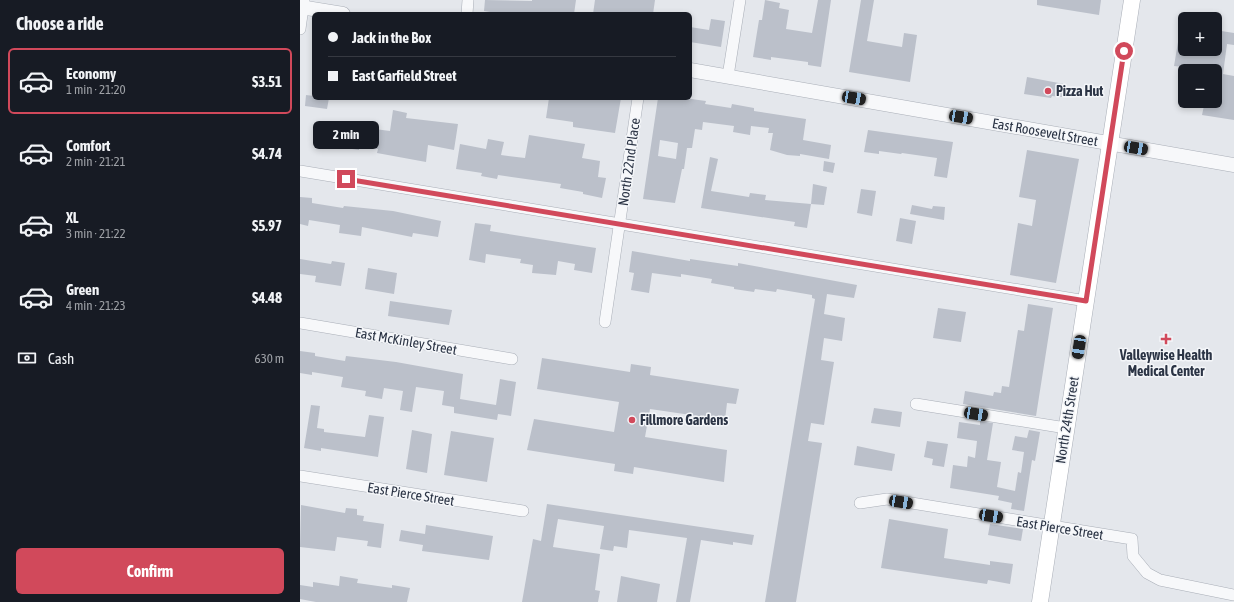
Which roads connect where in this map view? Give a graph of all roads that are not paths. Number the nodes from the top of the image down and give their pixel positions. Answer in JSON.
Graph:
{"nodes":[{"id":1,"x":468,"y":0,"type":"edge"},
{"id":2,"x":740,"y":0,"type":"edge"},
{"id":3,"x":1132,"y":0,"type":"edge"},
{"id":4,"x":302,"y":5,"type":"edge"},
{"id":5,"x":334,"y":12,"type":"edge"},
{"id":6,"x":467,"y":12,"type":"edge"},
{"id":7,"x":300,"y":29,"type":"edge"},
{"id":8,"x":692,"y":70,"type":"edge"},
{"id":9,"x":728,"y":76,"type":"junction"},
{"id":10,"x":638,"y":100,"type":"edge"},
{"id":11,"x":1110,"y":144,"type":"junction"},
{"id":12,"x":1234,"y":164,"type":"edge"},
{"id":13,"x":300,"y":171,"type":"edge"},
{"id":14,"x":620,"y":225,"type":"junction"},
{"id":15,"x":1086,"y":301,"type":"junction"},
{"id":16,"x":605,"y":322,"type":"dead end"},
{"id":17,"x":300,"y":323,"type":"edge"},
{"id":18,"x":512,"y":359,"type":"dead end"},
{"id":19,"x":916,"y":404,"type":"dead end"},
{"id":20,"x":1066,"y":428,"type":"junction"},
{"id":21,"x":300,"y":476,"type":"edge"},
{"id":22,"x":860,"y":503,"type":"dead end"},
{"id":23,"x":523,"y":511,"type":"dead end"},
{"id":24,"x":1051,"y":527,"type":"junction"},
{"id":25,"x":1234,"y":594,"type":"edge"},
{"id":26,"x":1040,"y":602,"type":"edge"}],
"edges":[{"from":1,"to":6,"type":"street"},
{"from":2,"to":9,"type":"street"},
{"from":3,"to":11,"type":"main road","name":"North 24th Street"},
{"from":4,"to":5,"type":"street"},
{"from":4,"to":7,"type":"street"},
{"from":8,"to":9,"type":"street","name":"East Roosevelt Street"},
{"from":9,"to":11,"type":"street","name":"East Roosevelt Street"},
{"from":10,"to":14,"type":"street","name":"North 22nd Place"},
{"from":11,"to":12,"type":"street","name":"East Roosevelt Street"},
{"from":11,"to":15,"type":"main road","name":"North 24th Street"},
{"from":13,"to":14,"type":"street"},
{"from":14,"to":15,"type":"street"},
{"from":14,"to":16,"type":"street","name":"North 22nd Place"},
{"from":15,"to":20,"type":"main road","name":"North 24th Street"},
{"from":17,"to":18,"type":"street","name":"East McKinley Street"},
{"from":19,"to":20,"type":"street"},
{"from":20,"to":24,"type":"main road","name":"North 24th Street"},
{"from":21,"to":23,"type":"street","name":"East Pierce Street"},
{"from":22,"to":24,"type":"street","name":"East Pierce Street"},
{"from":24,"to":25,"type":"street","name":"East Pierce Street"},
{"from":24,"to":26,"type":"main road","name":"North 24th Street"}]}
